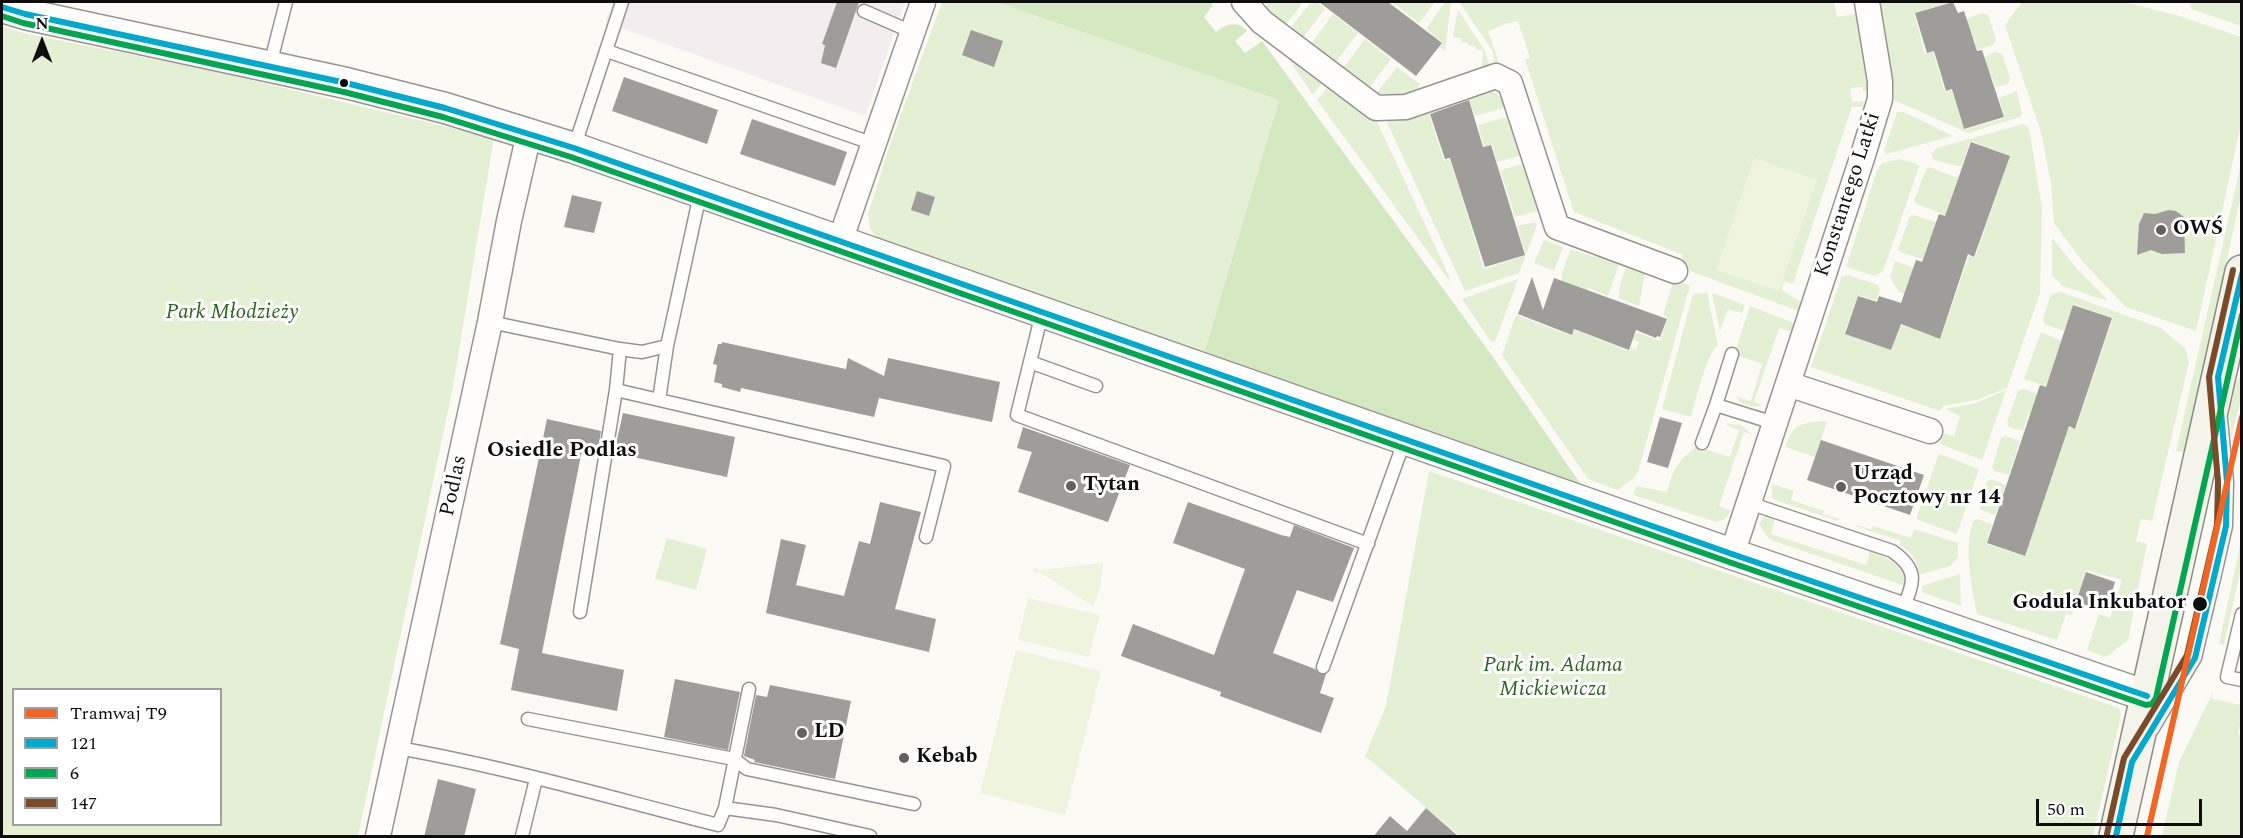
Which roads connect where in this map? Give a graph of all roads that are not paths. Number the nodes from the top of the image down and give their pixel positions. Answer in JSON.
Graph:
{"nodes":[{"id":1,"x":286,"y":2,"type":"edge"},
{"id":2,"x":622,"y":2,"type":"edge"},
{"id":3,"x":923,"y":2,"type":"edge"},
{"id":4,"x":1244,"y":2,"type":"edge"},
{"id":5,"x":1867,"y":2,"type":"edge"},
{"id":6,"x":20,"y":8,"type":"edge"},
{"id":7,"x":864,"y":11,"type":"dead end"},
{"id":8,"x":912,"y":32,"type":"junction"},
{"id":9,"x":607,"y":51,"type":"junction"},
{"id":10,"x":270,"y":65,"type":"junction"},
{"id":11,"x":529,"y":134,"type":"junction"},
{"id":12,"x":874,"y":144,"type":"junction"},
{"id":13,"x":574,"y":148,"type":"junction"},
{"id":14,"x":703,"y":193,"type":"junction"},
{"id":15,"x":840,"y":241,"type":"junction"},
{"id":16,"x":1675,"y":271,"type":"dead end"},
{"id":17,"x":2241,"y":272,"type":"edge"},
{"id":18,"x":1042,"y":312,"type":"junction"},
{"id":19,"x":490,"y":322,"type":"junction"},
{"id":20,"x":667,"y":346,"type":"junction"},
{"id":21,"x":620,"y":349,"type":"junction"},
{"id":22,"x":1732,"y":354,"type":"dead end"},
{"id":23,"x":2228,"y":360,"type":"edge"},
{"id":24,"x":1030,"y":362,"type":"junction"},
{"id":25,"x":1788,"y":384,"type":"junction"},
{"id":26,"x":1096,"y":386,"type":"dead end"},
{"id":27,"x":616,"y":390,"type":"junction"},
{"id":28,"x":658,"y":400,"type":"junction"},
{"id":29,"x":1716,"y":405,"type":"junction"},
{"id":30,"x":1774,"y":423,"type":"junction"},
{"id":31,"x":1930,"y":431,"type":"dead end"},
{"id":32,"x":1405,"y":438,"type":"junction"},
{"id":33,"x":1702,"y":443,"type":"dead end"},
{"id":34,"x":1749,"y":503,"type":"junction"},
{"id":35,"x":926,"y":537,"type":"dead end"},
{"id":36,"x":1368,"y":544,"type":"junction"},
{"id":37,"x":1732,"y":554,"type":"junction"},
{"id":38,"x":580,"y":612,"type":"dead end"},
{"id":39,"x":1901,"y":613,"type":"junction"},
{"id":40,"x":2241,"y":614,"type":"edge"},
{"id":41,"x":1323,"y":667,"type":"dead end"},
{"id":42,"x":2241,"y":680,"type":"edge"},
{"id":43,"x":749,"y":689,"type":"dead end"},
{"id":44,"x":2147,"y":696,"type":"junction"},
{"id":45,"x":528,"y":719,"type":"dead end"},
{"id":46,"x":398,"y":748,"type":"junction"},
{"id":47,"x":734,"y":759,"type":"junction"},
{"id":48,"x":2132,"y":762,"type":"junction"},
{"id":49,"x":536,"y":779,"type":"junction"},
{"id":50,"x":914,"y":804,"type":"dead end"},
{"id":51,"x":725,"y":808,"type":"junction"},
{"id":52,"x":840,"y":833,"type":"edge"},
{"id":53,"x":378,"y":837,"type":"edge"},
{"id":54,"x":522,"y":837,"type":"edge"},
{"id":55,"x":870,"y":837,"type":"edge"},
{"id":56,"x":2116,"y":837,"type":"edge"}],
"edges":[{"from":1,"to":10,"type":"lane"},
{"from":2,"to":9,"type":"lane"},
{"from":3,"to":8,"type":"street"},
{"from":4,"to":16,"type":"street"},
{"from":5,"to":25,"type":"street","name":"Konstantego Latki"},
{"from":6,"to":10,"type":"street"},
{"from":7,"to":8,"type":"lane"},
{"from":8,"to":12,"type":"street"},
{"from":9,"to":12,"type":"lane"},
{"from":9,"to":13,"type":"lane"},
{"from":10,"to":11,"type":"street"},
{"from":11,"to":13,"type":"street"},
{"from":11,"to":19,"type":"street","name":"Podlas"},
{"from":12,"to":15,"type":"street"},
{"from":13,"to":14,"type":"street"},
{"from":14,"to":15,"type":"street"},
{"from":14,"to":20,"type":"lane"},
{"from":15,"to":18,"type":"street"},
{"from":17,"to":23,"type":"main road"},
{"from":18,"to":24,"type":"lane"},
{"from":18,"to":32,"type":"street"},
{"from":19,"to":21,"type":"lane"},
{"from":19,"to":46,"type":"street","name":"Podlas"},
{"from":20,"to":21,"type":"lane"},
{"from":20,"to":28,"type":"lane"},
{"from":21,"to":27,"type":"lane"},
{"from":22,"to":29,"type":"lane"},
{"from":23,"to":44,"type":"main road"},
{"from":23,"to":48,"type":"lane"},
{"from":24,"to":26,"type":"lane"},
{"from":24,"to":36,"type":"lane"},
{"from":25,"to":30,"type":"street","name":"Konstantego Latki"},
{"from":25,"to":31,"type":"street"},
{"from":27,"to":28,"type":"lane"},
{"from":27,"to":38,"type":"lane"},
{"from":28,"to":35,"type":"lane"},
{"from":29,"to":30,"type":"lane"},
{"from":29,"to":33,"type":"lane"},
{"from":30,"to":34,"type":"street","name":"Konstantego Latki"},
{"from":32,"to":36,"type":"lane"},
{"from":32,"to":37,"type":"street"},
{"from":34,"to":37,"type":"street","name":"Konstantego Latki"},
{"from":34,"to":39,"type":"lane"},
{"from":36,"to":41,"type":"lane"},
{"from":37,"to":39,"type":"street"},
{"from":39,"to":44,"type":"street"},
{"from":40,"to":42,"type":"lane"},
{"from":43,"to":47,"type":"lane"},
{"from":44,"to":48,"type":"main road"},
{"from":45,"to":47,"type":"lane"},
{"from":46,"to":49,"type":"lane"},
{"from":46,"to":53,"type":"street","name":"Podlas"},
{"from":47,"to":50,"type":"lane"},
{"from":47,"to":51,"type":"lane"},
{"from":48,"to":56,"type":"main road"},
{"from":49,"to":51,"type":"lane"},
{"from":49,"to":54,"type":"lane"},
{"from":51,"to":52,"type":"lane"},
{"from":52,"to":55,"type":"lane"}]}
